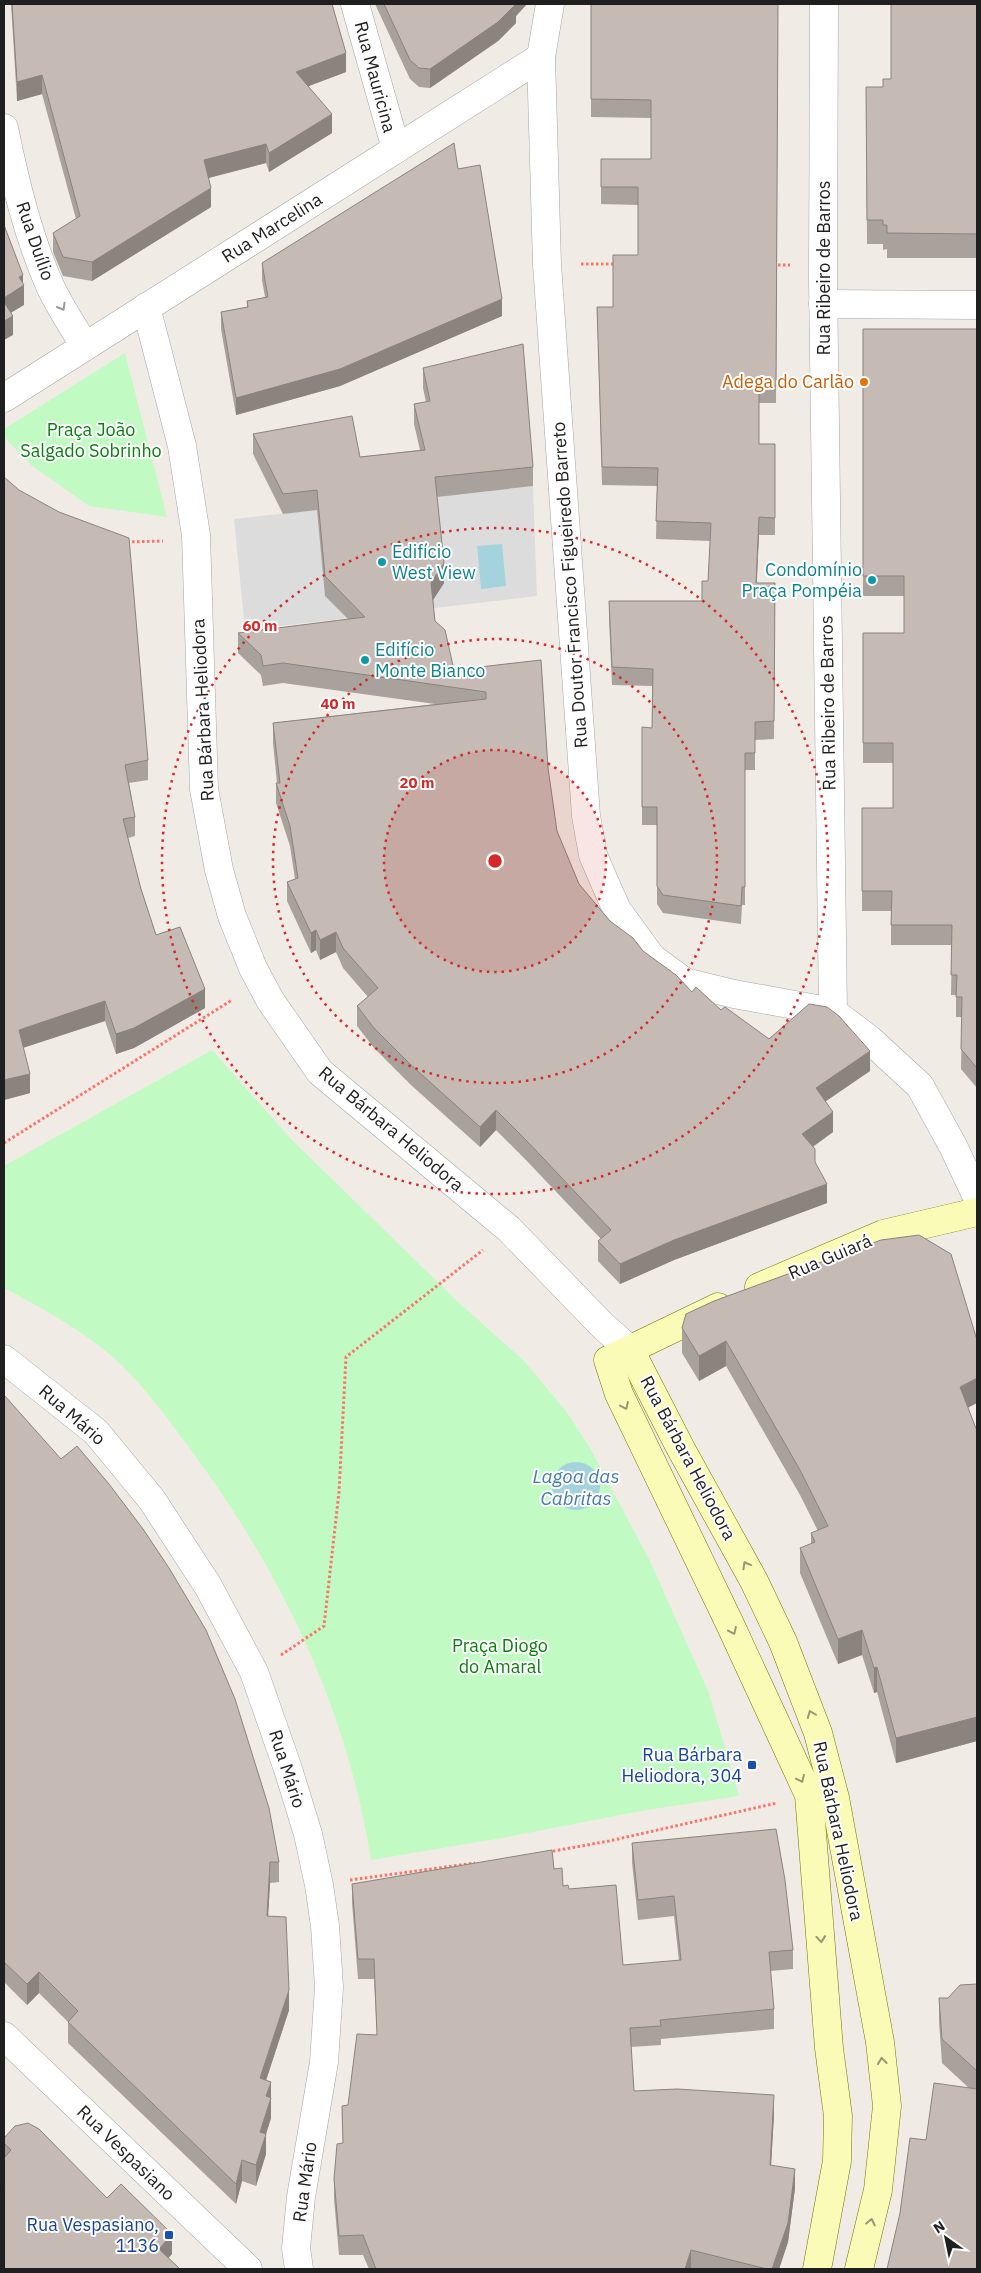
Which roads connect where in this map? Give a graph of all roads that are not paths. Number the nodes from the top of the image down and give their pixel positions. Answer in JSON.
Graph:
{"nodes":[{"id":1,"x":355,"y":4,"type":"edge"},
{"id":2,"x":550,"y":4,"type":"edge"},
{"id":3,"x":824,"y":4,"type":"edge"},
{"id":4,"x":541,"y":57,"type":"junction"},
{"id":5,"x":4,"y":128,"type":"edge"},
{"id":6,"x":396,"y":149,"type":"junction"},
{"id":7,"x":823,"y":304,"type":"junction"},
{"id":8,"x":977,"y":305,"type":"edge"},
{"id":9,"x":146,"y":307,"type":"junction"},
{"id":10,"x":85,"y":346,"type":"junction"},
{"id":11,"x":4,"y":398,"type":"edge"},
{"id":12,"x":833,"y":1012,"type":"junction"},
{"id":13,"x":977,"y":1197,"type":"edge"},
{"id":14,"x":977,"y":1212,"type":"edge"},
{"id":15,"x":619,"y":1355,"type":"junction"},
{"id":16,"x":4,"y":1359,"type":"edge"},
{"id":17,"x":4,"y":2036,"type":"edge"},
{"id":18,"x":248,"y":2269,"type":"edge"},
{"id":19,"x":299,"y":2269,"type":"edge"},
{"id":20,"x":817,"y":2269,"type":"edge"},
{"id":21,"x":859,"y":2269,"type":"edge"}],
"edges":[{"from":1,"to":6,"type":"street","name":"Rua Mauricina"},
{"from":2,"to":4,"type":"street","name":"Rua Doutor Francisco Figueiredo Barreto"},
{"from":3,"to":7,"type":"street","name":"Rua Ribeiro de Barros"},
{"from":4,"to":6,"type":"street","name":"Rua Marcelina"},
{"from":4,"to":12,"type":"street","name":"Rua Doutor Francisco Figueiredo Barreto"},
{"from":5,"to":10,"type":"street","name":"Rua Duílio","one_way":true},
{"from":6,"to":9,"type":"street","name":"Rua Marcelina"},
{"from":7,"to":8,"type":"street"},
{"from":7,"to":12,"type":"street","name":"Rua Ribeiro de Barros"},
{"from":9,"to":10,"type":"street","name":"Rua Marcelina"},
{"from":9,"to":15,"type":"street","name":"Rua Bárbara Heliodora"},
{"from":10,"to":11,"type":"street","name":"Rua Marcelina"},
{"from":12,"to":13,"type":"street"},
{"from":14,"to":15,"type":"street","name":"Rua Guiará"},
{"from":15,"to":20,"type":"street","name":"Rua Bárbara Heliodora","one_way":true},
{"from":21,"to":15,"type":"street","name":"Rua Bárbara Heliodora","one_way":true},
{"from":16,"to":19,"type":"street","name":"Rua Mário"},
{"from":17,"to":18,"type":"street","name":"Rua Vespasiano"}]}
